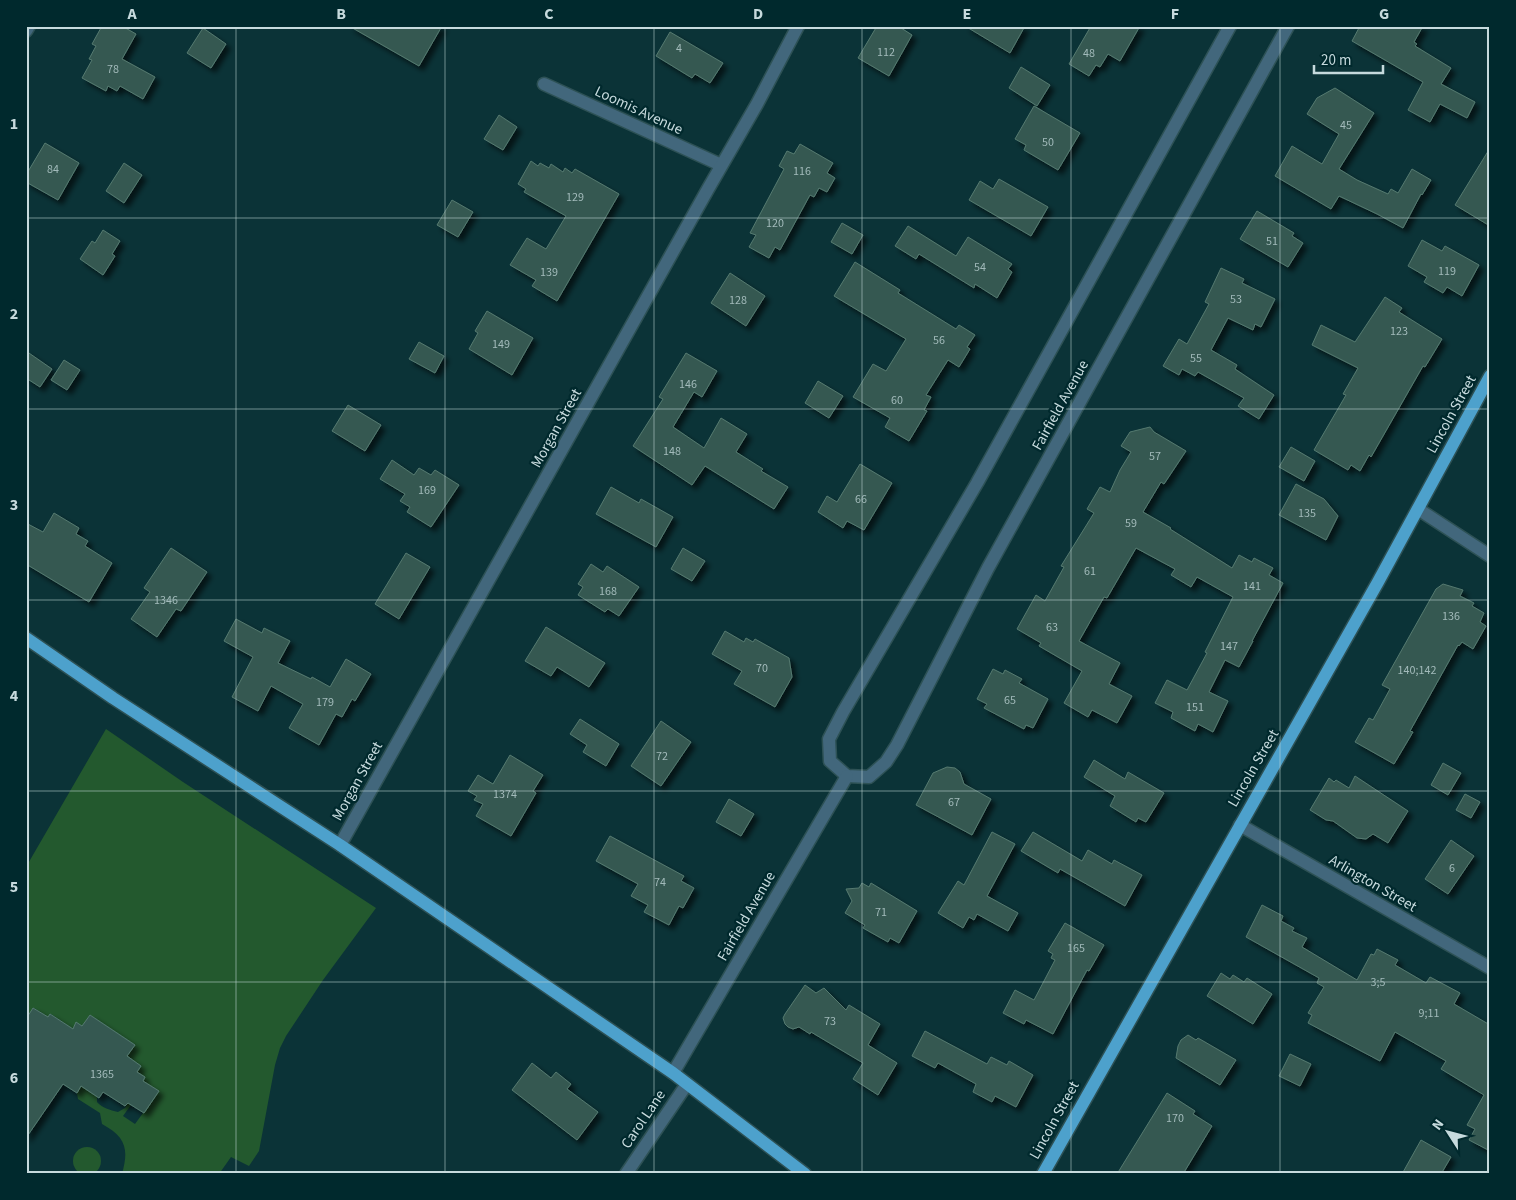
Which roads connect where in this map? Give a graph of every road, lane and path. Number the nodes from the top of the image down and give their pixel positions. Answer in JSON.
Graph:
{"nodes":[{"id":1,"x":29,"y":26,"type":"edge"},
{"id":2,"x":798,"y":26,"type":"edge"},
{"id":3,"x":1230,"y":26,"type":"edge"},
{"id":4,"x":1288,"y":26,"type":"edge"},
{"id":5,"x":26,"y":31,"type":"edge"},
{"id":6,"x":544,"y":84,"type":"dead end"},
{"id":7,"x":721,"y":165,"type":"junction"},
{"id":8,"x":1490,"y":376,"type":"edge"},
{"id":9,"x":1418,"y":509,"type":"junction"},
{"id":10,"x":1490,"y":556,"type":"edge"},
{"id":11,"x":26,"y":638,"type":"edge"},
{"id":12,"x":847,"y":776,"type":"junction"},
{"id":13,"x":1240,"y":825,"type":"junction"},
{"id":14,"x":340,"y":845,"type":"junction"},
{"id":15,"x":1490,"y":968,"type":"edge"},
{"id":16,"x":673,"y":1073,"type":"junction"},
{"id":17,"x":687,"y":1084,"type":"junction"},
{"id":18,"x":626,"y":1174,"type":"edge"},
{"id":19,"x":805,"y":1174,"type":"edge"},
{"id":20,"x":1043,"y":1174,"type":"edge"}],
"edges":[{"from":1,"to":5,"type":"street"},
{"from":2,"to":7,"type":"street","name":"Morgan Street"},
{"from":3,"to":12,"type":"street"},
{"from":4,"to":12,"type":"street","name":"Fairfield Avenue"},
{"from":6,"to":7,"type":"street","name":"Loomis Avenue"},
{"from":7,"to":14,"type":"street","name":"Morgan Street"},
{"from":8,"to":9,"type":"main road","name":"Lincoln Street"},
{"from":9,"to":10,"type":"street"},
{"from":9,"to":13,"type":"main road","name":"Lincoln Street"},
{"from":11,"to":14,"type":"main road"},
{"from":12,"to":16,"type":"street","name":"Fairfield Avenue"},
{"from":13,"to":15,"type":"street","name":"Arlington Street"},
{"from":13,"to":20,"type":"main road","name":"Lincoln Street"},
{"from":14,"to":16,"type":"main road"},
{"from":16,"to":17,"type":"main road"},
{"from":17,"to":18,"type":"street","name":"Carol Lane"},
{"from":17,"to":19,"type":"main road"}]}
